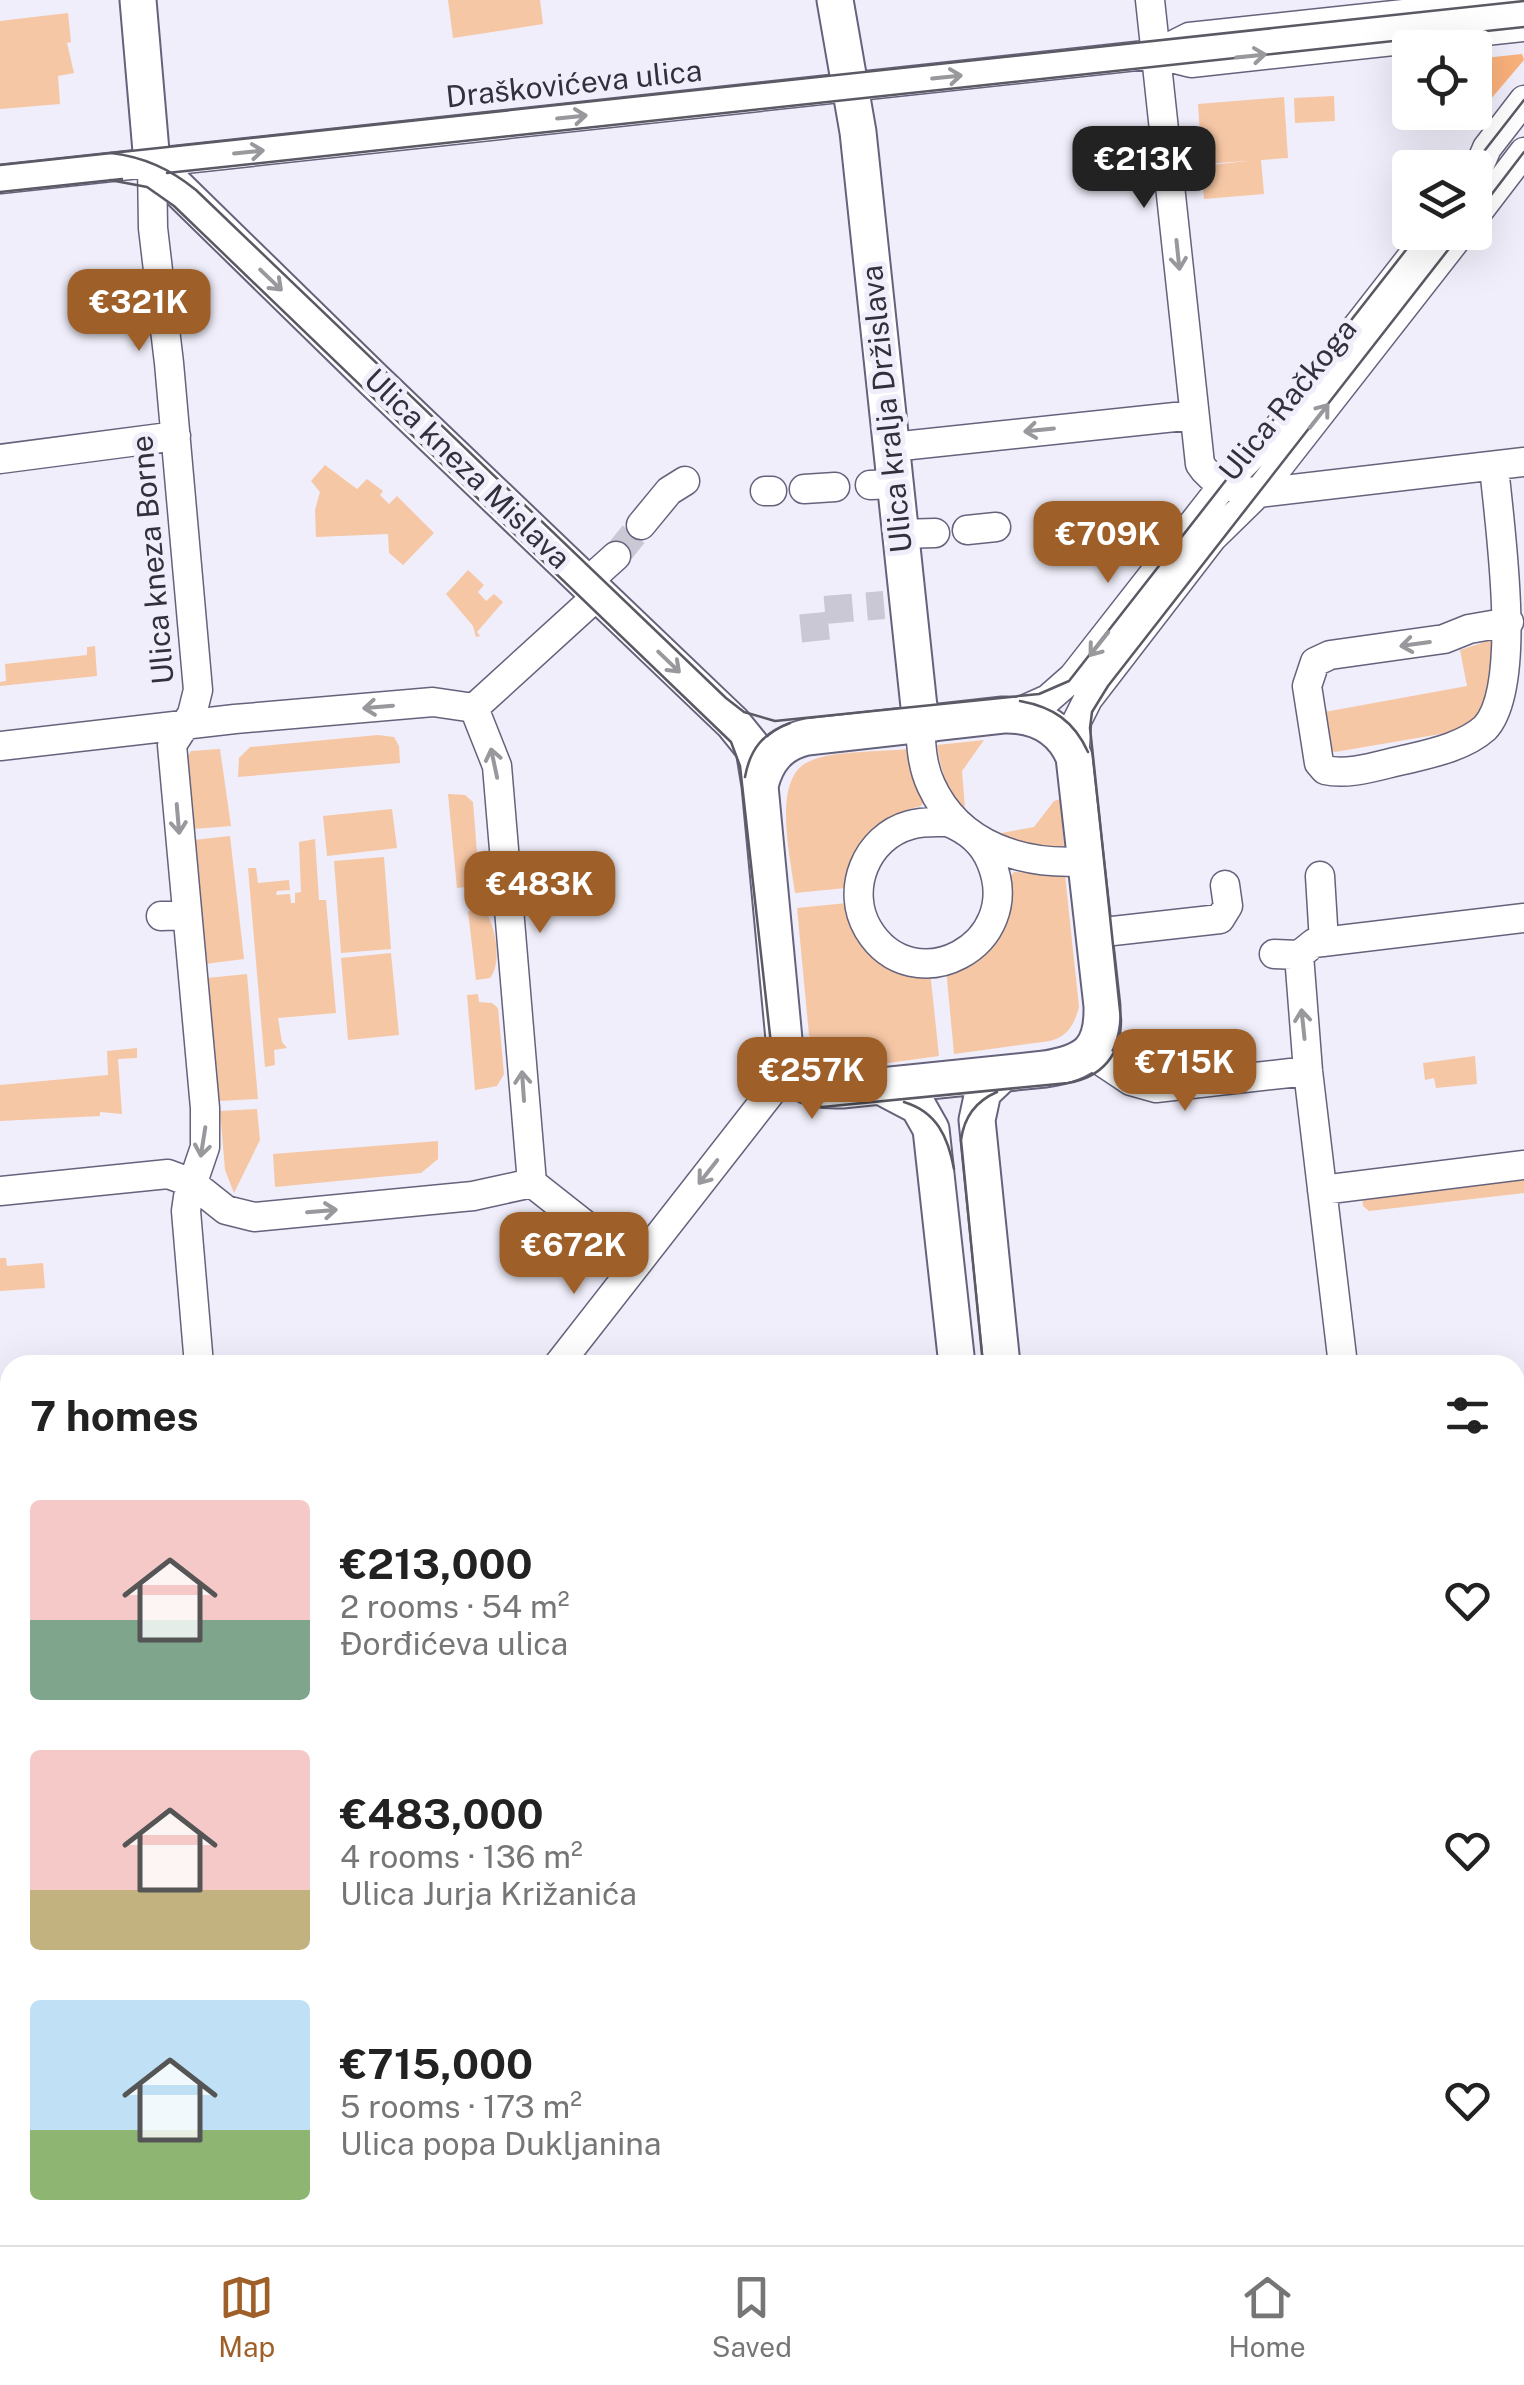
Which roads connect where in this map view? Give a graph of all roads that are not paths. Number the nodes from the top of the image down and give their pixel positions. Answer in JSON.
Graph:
{"nodes":[{"id":1,"x":138,"y":0,"type":"edge"},
{"id":2,"x":834,"y":0,"type":"edge"},
{"id":3,"x":1150,"y":0,"type":"edge"},
{"id":4,"x":1524,"y":1,"type":"edge"},
{"id":5,"x":1412,"y":17,"type":"edge"},
{"id":6,"x":1446,"y":22,"type":"junction"},
{"id":7,"x":1524,"y":28,"type":"edge"},
{"id":8,"x":1156,"y":54,"type":"junction"},
{"id":9,"x":850,"y":87,"type":"junction"},
{"id":10,"x":1524,"y":100,"type":"edge"},
{"id":11,"x":1524,"y":152,"type":"edge"},
{"id":12,"x":1492,"y":157,"type":"edge"},
{"id":13,"x":152,"y":162,"type":"junction"},
{"id":14,"x":1492,"y":167,"type":"edge"},
{"id":15,"x":0,"y":180,"type":"edge"},
{"id":16,"x":1417,"y":250,"type":"edge"},
{"id":17,"x":1448,"y":250,"type":"edge"},
{"id":18,"x":1194,"y":415,"type":"junction"},
{"id":19,"x":176,"y":436,"type":"junction"},
{"id":20,"x":892,"y":447,"type":"junction"},
{"id":21,"x":0,"y":459,"type":"edge"},
{"id":22,"x":1524,"y":462,"type":"edge"},
{"id":23,"x":1494,"y":466,"type":"junction"},
{"id":24,"x":685,"y":481,"type":"dead end"},
{"id":25,"x":1224,"y":484,"type":"junction"},
{"id":26,"x":835,"y":487,"type":"dead end"},
{"id":27,"x":804,"y":489,"type":"dead end"},
{"id":28,"x":1258,"y":493,"type":"junction"},
{"id":29,"x":641,"y":526,"type":"tunnel mouth"},
{"id":30,"x":996,"y":527,"type":"dead end"},
{"id":31,"x":967,"y":530,"type":"dead end"},
{"id":32,"x":616,"y":556,"type":"tunnel mouth"},
{"id":33,"x":592,"y":589,"type":"junction"},
{"id":34,"x":1509,"y":622,"type":"junction"},
{"id":35,"x":474,"y":708,"type":"junction"},
{"id":36,"x":1012,"y":715,"type":"junction"},
{"id":37,"x":927,"y":724,"type":"junction"},
{"id":38,"x":183,"y":725,"type":"junction"},
{"id":39,"x":0,"y":746,"type":"edge"},
{"id":40,"x":1074,"y":756,"type":"junction"},
{"id":41,"x":760,"y":786,"type":"junction"},
{"id":42,"x":974,"y":835,"type":"junction"},
{"id":43,"x":1087,"y":861,"type":"junction"},
{"id":44,"x":1320,"y":876,"type":"dead end"},
{"id":45,"x":1225,"y":885,"type":"dead end"},
{"id":46,"x":1524,"y":918,"type":"edge"},
{"id":47,"x":1094,"y":934,"type":"junction"},
{"id":48,"x":1300,"y":950,"type":"junction"},
{"id":49,"x":1089,"y":1053,"type":"junction"},
{"id":50,"x":788,"y":1066,"type":"junction"},
{"id":51,"x":1308,"y":1071,"type":"junction"},
{"id":52,"x":1002,"y":1074,"type":"junction"},
{"id":53,"x":880,"y":1086,"type":"junction"},
{"id":54,"x":1524,"y":1164,"type":"edge"},
{"id":55,"x":192,"y":1183,"type":"junction"},
{"id":56,"x":532,"y":1183,"type":"junction"},
{"id":57,"x":1322,"y":1190,"type":"junction"},
{"id":58,"x":0,"y":1191,"type":"edge"},
{"id":59,"x":226,"y":1210,"type":"junction"},
{"id":60,"x":188,"y":1242,"type":"junction"},
{"id":61,"x":636,"y":1265,"type":"junction"},
{"id":62,"x":198,"y":1355,"type":"edge"},
{"id":63,"x":566,"y":1355,"type":"edge"},
{"id":64,"x":956,"y":1355,"type":"edge"},
{"id":65,"x":1001,"y":1355,"type":"edge"},
{"id":66,"x":1342,"y":1355,"type":"edge"}],
"edges":[{"from":1,"to":13,"type":"main road"},
{"from":2,"to":9,"type":"main road","name":"Ulica kralja Držislava"},
{"from":3,"to":8,"type":"street"},
{"from":4,"to":6,"type":"street"},
{"from":5,"to":6,"type":"street","name":"Draškovićeva ulica"},
{"from":5,"to":8,"type":"street","name":"Draškovićeva ulica"},
{"from":6,"to":7,"type":"street"},
{"from":9,"to":8,"type":"street","name":"Draškovićeva ulica","one_way":true},
{"from":8,"to":18,"type":"street","one_way":true},
{"from":13,"to":9,"type":"street","name":"Draškovićeva ulica","one_way":true},
{"from":9,"to":20,"type":"main road","name":"Ulica kralja Držislava"},
{"from":10,"to":12,"type":"street"},
{"from":11,"to":14,"type":"street"},
{"from":13,"to":15,"type":"street","name":"Draškovićeva ulica"},
{"from":13,"to":19,"type":"street","name":"Ulica kneza Borne"},
{"from":13,"to":33,"type":"main road","name":"Ulica kneza Mislava","one_way":true},
{"from":16,"to":25,"type":"street","name":"Ulica Račkoga"},
{"from":28,"to":17,"type":"street","name":"Ulica Račkoga","one_way":true},
{"from":18,"to":20,"type":"street","one_way":true},
{"from":18,"to":25,"type":"street"},
{"from":19,"to":21,"type":"street"},
{"from":19,"to":38,"type":"street","name":"Ulica kneza Borne"},
{"from":20,"to":37,"type":"main road","name":"Ulica kralja Držislava"},
{"from":22,"to":23,"type":"street"},
{"from":23,"to":28,"type":"street"},
{"from":23,"to":34,"type":"street"},
{"from":24,"to":29,"type":"street"},
{"from":25,"to":28,"type":"street"},
{"from":25,"to":36,"type":"street","name":"Ulica Račkoga","one_way":true},
{"from":26,"to":27,"type":"street"},
{"from":28,"to":40,"type":"street","name":"Ulica Račkoga"},
{"from":30,"to":31,"type":"street"},
{"from":32,"to":33,"type":"street"},
{"from":33,"to":35,"type":"street"},
{"from":33,"to":41,"type":"main road","name":"Ulica kneza Mislava","one_way":true},
{"from":34,"to":34,"type":"street","one_way":true},
{"from":35,"to":38,"type":"street","one_way":true},
{"from":56,"to":35,"type":"street","one_way":true},
{"from":36,"to":37,"type":"main road"},
{"from":36,"to":40,"type":"main road"},
{"from":37,"to":41,"type":"main road"},
{"from":37,"to":42,"type":"street"},
{"from":38,"to":39,"type":"street"},
{"from":38,"to":55,"type":"street","name":"Ulica kneza Borne","one_way":true},
{"from":40,"to":43,"type":"main road"},
{"from":41,"to":50,"type":"main road","name":"Ulica kneza Mislava"},
{"from":42,"to":42,"type":"street"},
{"from":42,"to":43,"type":"street"},
{"from":43,"to":47,"type":"main road"},
{"from":44,"to":48,"type":"street"},
{"from":45,"to":47,"type":"street"},
{"from":46,"to":48,"type":"street"},
{"from":47,"to":49,"type":"main road"},
{"from":51,"to":48,"type":"street","one_way":true},
{"from":49,"to":51,"type":"street"},
{"from":49,"to":52,"type":"main road"},
{"from":50,"to":53,"type":"main road"},
{"from":50,"to":61,"type":"street","one_way":true},
{"from":51,"to":57,"type":"street"},
{"from":52,"to":53,"type":"main road"},
{"from":52,"to":65,"type":"main road"},
{"from":53,"to":64,"type":"main road"},
{"from":54,"to":57,"type":"street"},
{"from":55,"to":58,"type":"street"},
{"from":55,"to":59,"type":"street"},
{"from":55,"to":60,"type":"street","name":"Ulica kneza Borne"},
{"from":59,"to":56,"type":"street","one_way":true},
{"from":56,"to":61,"type":"street"},
{"from":57,"to":66,"type":"street"},
{"from":59,"to":60,"type":"street"},
{"from":60,"to":62,"type":"street","name":"Ulica kneza Borne"},
{"from":61,"to":63,"type":"street"}]}
